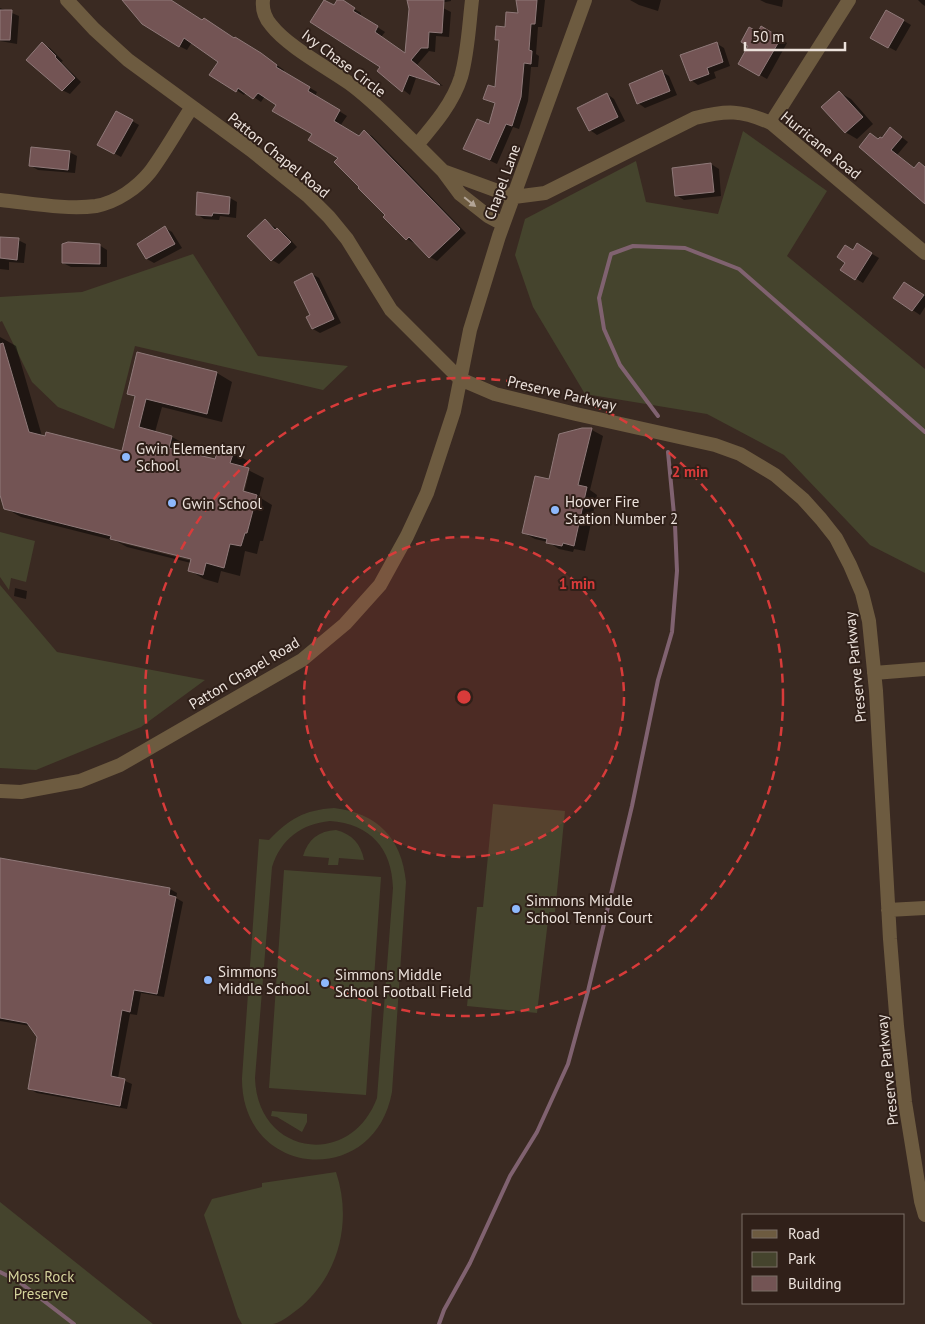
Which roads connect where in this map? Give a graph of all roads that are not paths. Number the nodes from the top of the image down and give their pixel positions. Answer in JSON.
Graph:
{"nodes":[{"id":1,"x":67,"y":0,"type":"edge"},
{"id":2,"x":262,"y":0,"type":"edge"},
{"id":3,"x":472,"y":0,"type":"edge"},
{"id":4,"x":585,"y":0,"type":"edge"},
{"id":5,"x":849,"y":0,"type":"edge"},
{"id":6,"x":192,"y":107,"type":"junction"},
{"id":7,"x":771,"y":123,"type":"junction"},
{"id":8,"x":418,"y":145,"type":"junction"},
{"id":9,"x":443,"y":171,"type":"junction"},
{"id":10,"x":514,"y":197,"type":"junction"},
{"id":11,"x":0,"y":200,"type":"edge"},
{"id":12,"x":503,"y":224,"type":"junction"},
{"id":13,"x":925,"y":253,"type":"edge"},
{"id":14,"x":460,"y":379,"type":"junction"},
{"id":15,"x":925,"y":668,"type":"edge"},
{"id":16,"x":874,"y":673,"type":"junction"},
{"id":17,"x":0,"y":791,"type":"edge"},
{"id":18,"x":925,"y":908,"type":"edge"},
{"id":19,"x":888,"y":910,"type":"junction"},
{"id":20,"x":923,"y":1200,"type":"edge"},
{"id":21,"x":925,"y":1215,"type":"edge"}],
"edges":[{"from":1,"to":6,"type":"street","name":"Patton Chapel Road"},
{"from":2,"to":8,"type":"street","name":"Ivy Chase Circle"},
{"from":3,"to":8,"type":"street"},
{"from":4,"to":10,"type":"street","name":"Chapel Lane"},
{"from":5,"to":7,"type":"street"},
{"from":6,"to":11,"type":"street"},
{"from":6,"to":14,"type":"street","name":"Patton Chapel Road"},
{"from":7,"to":10,"type":"street","name":"Hurricane Road"},
{"from":7,"to":13,"type":"street","name":"Hurricane Road"},
{"from":8,"to":9,"type":"street","name":"Ivy Chase Circle"},
{"from":9,"to":10,"type":"street","name":"Ivy Chase Circle"},
{"from":9,"to":12,"type":"street","name":"Ivy Chase Circle","one_way":true},
{"from":10,"to":12,"type":"street","name":"Chapel Lane"},
{"from":12,"to":14,"type":"street","name":"Chapel Lane"},
{"from":14,"to":16,"type":"street","name":"Preserve Parkway"},
{"from":14,"to":17,"type":"street","name":"Patton Chapel Road"},
{"from":15,"to":16,"type":"street"},
{"from":16,"to":19,"type":"street","name":"Preserve Parkway"},
{"from":18,"to":19,"type":"street"},
{"from":19,"to":20,"type":"street","name":"Preserve Parkway"},
{"from":20,"to":21,"type":"street","name":"Preserve Parkway"}]}
